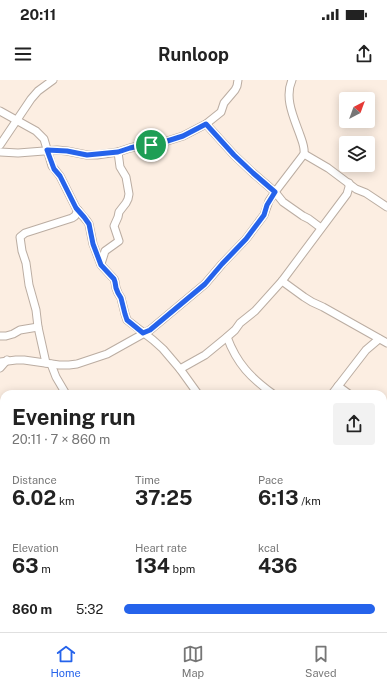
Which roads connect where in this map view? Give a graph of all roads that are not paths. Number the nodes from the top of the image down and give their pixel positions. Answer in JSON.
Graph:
{"nodes":[{"id":1,"x":53,"y":80,"type":"edge"},
{"id":2,"x":238,"y":80,"type":"edge"},
{"id":3,"x":292,"y":80,"type":"edge"},
{"id":4,"x":0,"y":111,"type":"edge"},
{"id":5,"x":17,"y":120,"type":"junction"},
{"id":6,"x":206,"y":124,"type":"junction"},
{"id":7,"x":0,"y":145,"type":"edge"},
{"id":8,"x":47,"y":150,"type":"junction"},
{"id":9,"x":0,"y":152,"type":"edge"},
{"id":10,"x":118,"y":152,"type":"junction"},
{"id":11,"x":304,"y":154,"type":"junction"},
{"id":12,"x":349,"y":183,"type":"junction"},
{"id":13,"x":275,"y":192,"type":"junction"},
{"id":14,"x":387,"y":207,"type":"edge"},
{"id":15,"x":78,"y":210,"type":"junction"},
{"id":16,"x":321,"y":228,"type":"junction"},
{"id":17,"x":101,"y":264,"type":"junction"},
{"id":18,"x":282,"y":281,"type":"junction"},
{"id":19,"x":38,"y":327,"type":"junction"},
{"id":20,"x":143,"y":333,"type":"junction"},
{"id":21,"x":0,"y":336,"type":"edge"},
{"id":22,"x":227,"y":337,"type":"junction"},
{"id":23,"x":380,"y":338,"type":"junction"},
{"id":24,"x":387,"y":343,"type":"edge"},
{"id":25,"x":3,"y":361,"type":"edge"},
{"id":26,"x":49,"y":363,"type":"junction"},
{"id":27,"x":0,"y":368,"type":"edge"},
{"id":28,"x":180,"y":369,"type":"junction"},
{"id":29,"x":338,"y":386,"type":"junction"},
{"id":30,"x":64,"y":390,"type":"edge"},
{"id":31,"x":195,"y":390,"type":"edge"},
{"id":32,"x":268,"y":390,"type":"edge"},
{"id":33,"x":335,"y":390,"type":"edge"},
{"id":34,"x":344,"y":390,"type":"edge"}],
"edges":[{"from":1,"to":5,"type":"street"},
{"from":2,"to":6,"type":"street"},
{"from":3,"to":11,"type":"street"},
{"from":4,"to":5,"type":"street"},
{"from":5,"to":7,"type":"street"},
{"from":5,"to":8,"type":"street"},
{"from":6,"to":10,"type":"street"},
{"from":6,"to":13,"type":"street"},
{"from":8,"to":9,"type":"street"},
{"from":8,"to":10,"type":"street"},
{"from":8,"to":15,"type":"street"},
{"from":10,"to":17,"type":"street"},
{"from":11,"to":12,"type":"street"},
{"from":11,"to":13,"type":"street"},
{"from":12,"to":14,"type":"street"},
{"from":12,"to":16,"type":"street"},
{"from":13,"to":16,"type":"street"},
{"from":13,"to":20,"type":"street"},
{"from":15,"to":17,"type":"street"},
{"from":15,"to":19,"type":"street"},
{"from":16,"to":18,"type":"street"},
{"from":17,"to":20,"type":"street"},
{"from":18,"to":22,"type":"street"},
{"from":18,"to":23,"type":"street"},
{"from":19,"to":21,"type":"street"},
{"from":19,"to":26,"type":"street"},
{"from":20,"to":26,"type":"street"},
{"from":20,"to":28,"type":"street"},
{"from":22,"to":28,"type":"street"},
{"from":22,"to":32,"type":"street"},
{"from":23,"to":24,"type":"street"},
{"from":23,"to":29,"type":"street"},
{"from":25,"to":26,"type":"street"},
{"from":25,"to":27,"type":"street"},
{"from":26,"to":30,"type":"street"},
{"from":28,"to":31,"type":"street"},
{"from":29,"to":33,"type":"street"},
{"from":29,"to":34,"type":"street"}]}
